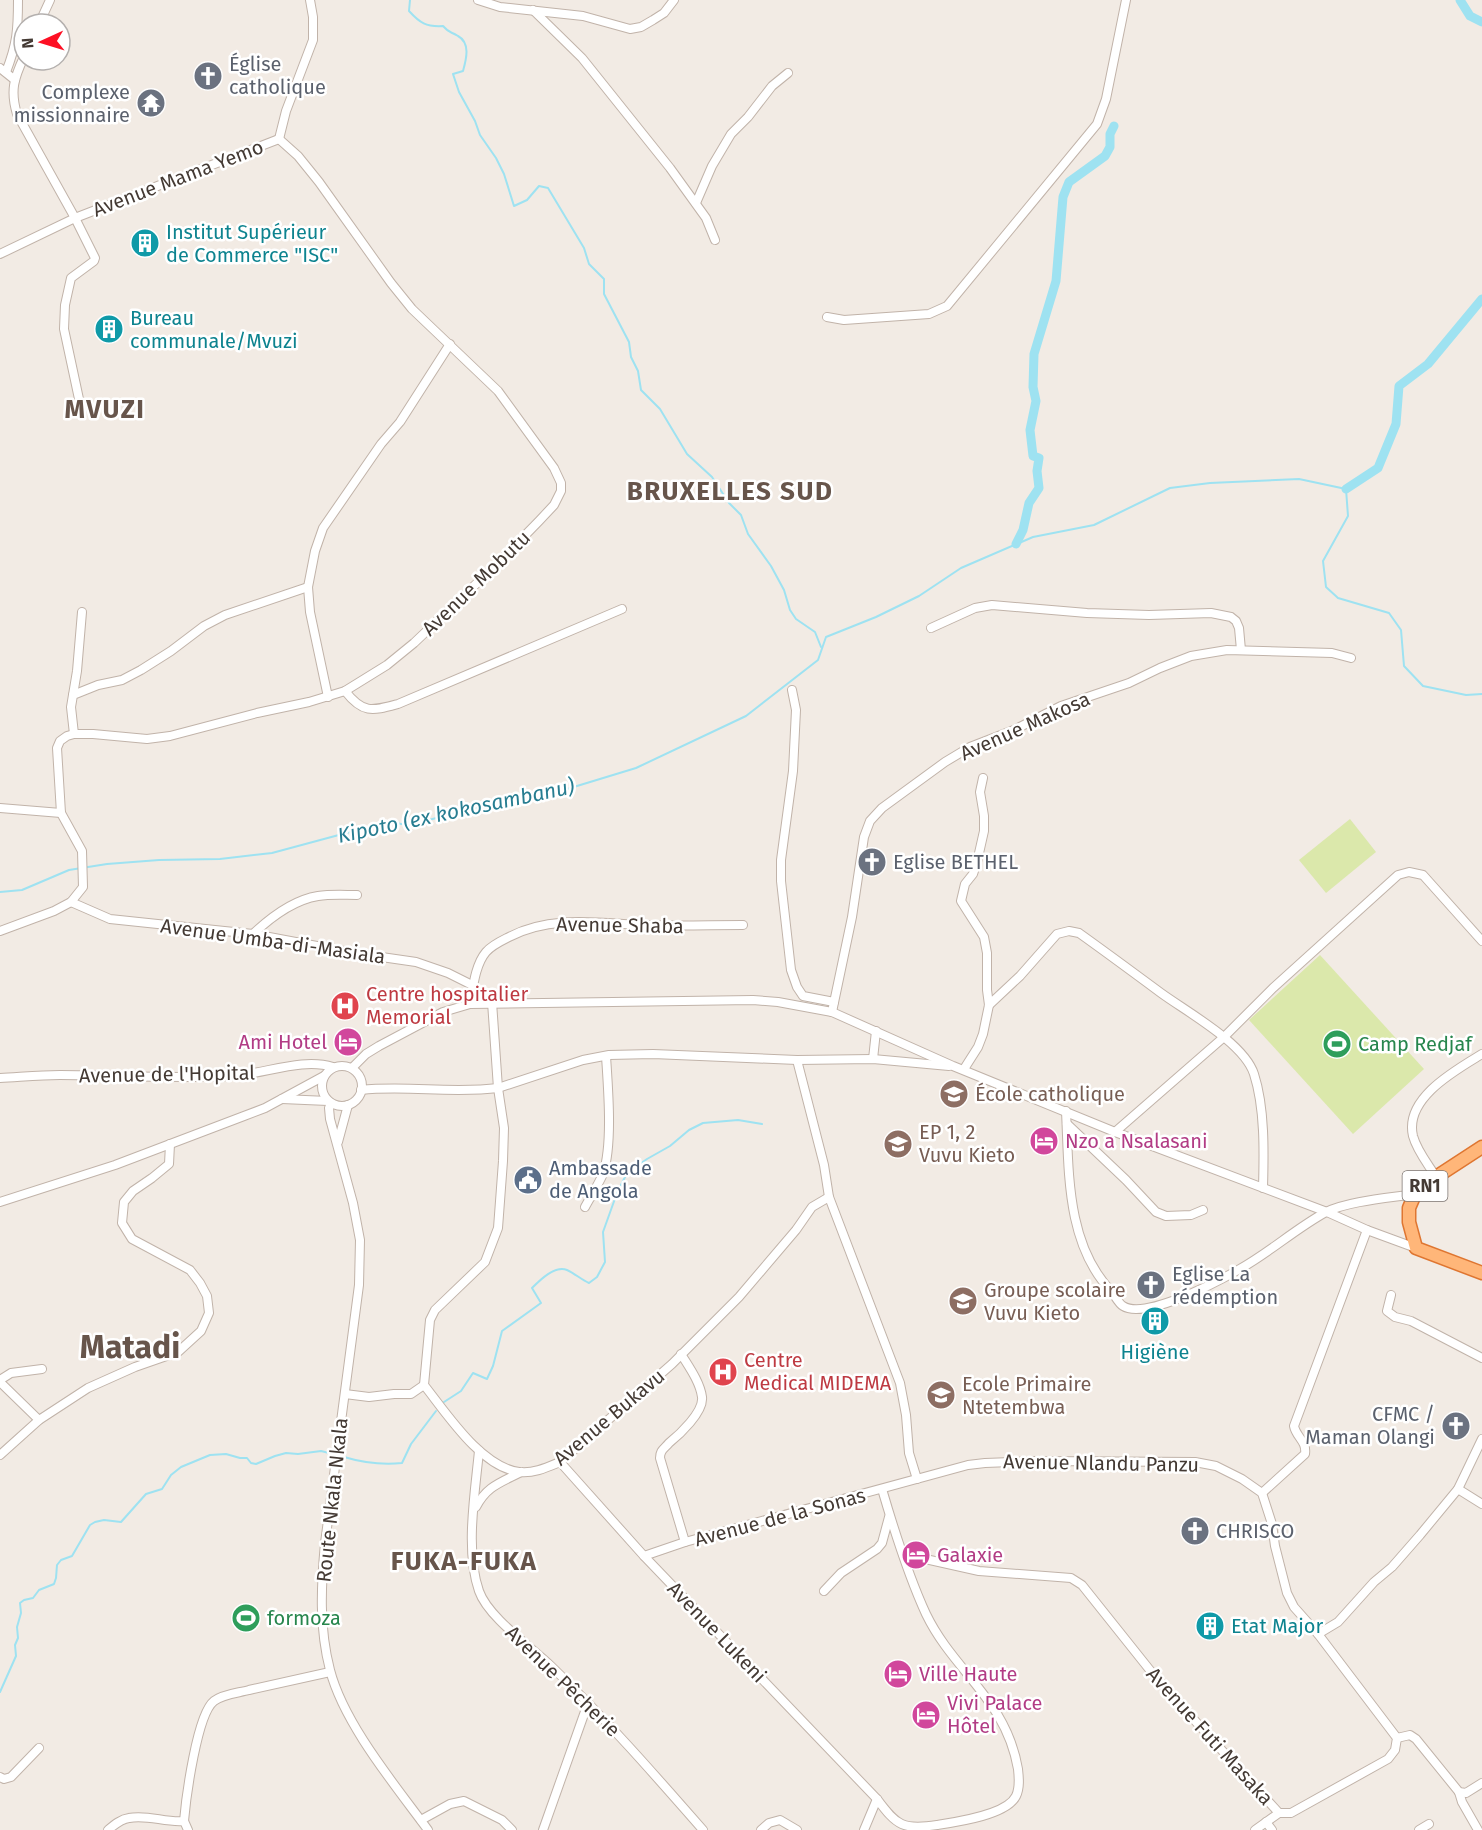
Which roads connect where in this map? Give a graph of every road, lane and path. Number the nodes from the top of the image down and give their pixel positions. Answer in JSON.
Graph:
{"nodes":[{"id":1,"x":18,"y":0,"type":"edge"},
{"id":2,"x":310,"y":0,"type":"edge"},
{"id":3,"x":478,"y":0,"type":"edge"},
{"id":4,"x":674,"y":0,"type":"edge"},
{"id":5,"x":1126,"y":0,"type":"edge"},
{"id":6,"x":533,"y":10,"type":"junction"},
{"id":7,"x":3,"y":70,"type":"edge"},
{"id":8,"x":18,"y":72,"type":"edge"},
{"id":9,"x":788,"y":72,"type":"dead end"},
{"id":10,"x":15,"y":80,"type":"junction"},
{"id":11,"x":279,"y":139,"type":"junction"},
{"id":12,"x":696,"y":203,"type":"junction"},
{"id":13,"x":75,"y":218,"type":"junction"},
{"id":14,"x":715,"y":240,"type":"dead end"},
{"id":15,"x":0,"y":254,"type":"edge"},
{"id":16,"x":827,"y":317,"type":"dead end"},
{"id":17,"x":450,"y":344,"type":"junction"},
{"id":18,"x":78,"y":399,"type":"dead end"},
{"id":19,"x":308,"y":586,"type":"junction"},
{"id":20,"x":622,"y":609,"type":"dead end"},
{"id":21,"x":82,"y":612,"type":"dead end"},
{"id":22,"x":931,"y":628,"type":"dead end"},
{"id":23,"x":1241,"y":650,"type":"junction"},
{"id":24,"x":1351,"y":658,"type":"dead end"},
{"id":25,"x":792,"y":690,"type":"dead end"},
{"id":26,"x":345,"y":691,"type":"junction"},
{"id":27,"x":73,"y":695,"type":"junction"},
{"id":28,"x":328,"y":697,"type":"junction"},
{"id":29,"x":74,"y":734,"type":"junction"},
{"id":30,"x":983,"y":778,"type":"dead end"},
{"id":31,"x":0,"y":808,"type":"edge"},
{"id":32,"x":61,"y":813,"type":"junction"},
{"id":33,"x":357,"y":895,"type":"dead end"},
{"id":34,"x":71,"y":902,"type":"junction"},
{"id":35,"x":744,"y":925,"type":"dead end"},
{"id":36,"x":0,"y":931,"type":"edge"},
{"id":37,"x":253,"y":934,"type":"junction"},
{"id":38,"x":1482,"y":941,"type":"edge"},
{"id":39,"x":474,"y":986,"type":"junction"},
{"id":40,"x":492,"y":1002,"type":"junction"},
{"id":41,"x":834,"y":1002,"type":"junction"},
{"id":42,"x":470,"y":1004,"type":"junction"},
{"id":43,"x":989,"y":1005,"type":"junction"},
{"id":44,"x":832,"y":1012,"type":"junction"},
{"id":45,"x":876,"y":1031,"type":"junction"},
{"id":46,"x":1224,"y":1036,"type":"junction"},
{"id":47,"x":1482,"y":1054,"type":"edge"},
{"id":48,"x":606,"y":1056,"type":"junction"},
{"id":49,"x":873,"y":1059,"type":"junction"},
{"id":50,"x":797,"y":1060,"type":"junction"},
{"id":51,"x":953,"y":1066,"type":"junction"},
{"id":52,"x":333,"y":1067,"type":"junction"},
{"id":53,"x":352,"y":1068,"type":"junction"},
{"id":54,"x":964,"y":1069,"type":"junction"},
{"id":55,"x":324,"y":1076,"type":"junction"},
{"id":56,"x":0,"y":1078,"type":"edge"},
{"id":57,"x":498,"y":1088,"type":"junction"},
{"id":58,"x":361,"y":1090,"type":"junction"},
{"id":59,"x":280,"y":1099,"type":"junction"},
{"id":60,"x":330,"y":1102,"type":"junction"},
{"id":61,"x":348,"y":1105,"type":"junction"},
{"id":62,"x":1066,"y":1111,"type":"junction"},
{"id":63,"x":1067,"y":1124,"type":"junction"},
{"id":64,"x":1115,"y":1132,"type":"junction"},
{"id":65,"x":170,"y":1144,"type":"junction"},
{"id":66,"x":338,"y":1144,"type":"junction"},
{"id":67,"x":1482,"y":1147,"type":"edge"},
{"id":68,"x":1436,"y":1177,"type":"junction"},
{"id":69,"x":1263,"y":1188,"type":"junction"},
{"id":70,"x":1415,"y":1194,"type":"junction"},
{"id":71,"x":829,"y":1197,"type":"junction"},
{"id":72,"x":0,"y":1202,"type":"edge"},
{"id":73,"x":585,"y":1207,"type":"dead end"},
{"id":74,"x":1203,"y":1210,"type":"dead end"},
{"id":75,"x":1327,"y":1212,"type":"junction"},
{"id":76,"x":1366,"y":1230,"type":"junction"},
{"id":77,"x":1416,"y":1248,"type":"junction"},
{"id":78,"x":1482,"y":1273,"type":"edge"},
{"id":79,"x":1390,"y":1295,"type":"dead end"},
{"id":80,"x":681,"y":1354,"type":"junction"},
{"id":81,"x":1482,"y":1358,"type":"edge"},
{"id":82,"x":42,"y":1369,"type":"dead end"},
{"id":83,"x":0,"y":1381,"type":"edge"},
{"id":84,"x":424,"y":1385,"type":"junction"},
{"id":85,"x":345,"y":1394,"type":"junction"},
{"id":86,"x":39,"y":1420,"type":"junction"},
{"id":87,"x":1482,"y":1438,"type":"edge"},
{"id":88,"x":479,"y":1451,"type":"junction"},
{"id":89,"x":0,"y":1455,"type":"edge"},
{"id":90,"x":560,"y":1462,"type":"junction"},
{"id":91,"x":521,"y":1472,"type":"junction"},
{"id":92,"x":917,"y":1479,"type":"junction"},
{"id":93,"x":882,"y":1489,"type":"junction"},
{"id":94,"x":1458,"y":1489,"type":"junction"},
{"id":95,"x":1263,"y":1493,"type":"junction"},
{"id":96,"x":1482,"y":1504,"type":"edge"},
{"id":97,"x":474,"y":1511,"type":"junction"},
{"id":98,"x":890,"y":1515,"type":"junction"},
{"id":99,"x":685,"y":1542,"type":"junction"},
{"id":100,"x":903,"y":1554,"type":"junction"},
{"id":101,"x":644,"y":1556,"type":"junction"},
{"id":102,"x":824,"y":1591,"type":"dead end"},
{"id":103,"x":1318,"y":1634,"type":"junction"},
{"id":104,"x":330,"y":1672,"type":"junction"},
{"id":105,"x":588,"y":1703,"type":"junction"},
{"id":106,"x":1397,"y":1738,"type":"junction"},
{"id":107,"x":39,"y":1748,"type":"dead end"},
{"id":108,"x":2,"y":1778,"type":"edge"},
{"id":109,"x":1482,"y":1783,"type":"edge"},
{"id":110,"x":1459,"y":1792,"type":"junction"},
{"id":111,"x":877,"y":1798,"type":"junction"},
{"id":112,"x":1279,"y":1813,"type":"junction"},
{"id":113,"x":421,"y":1820,"type":"junction"},
{"id":114,"x":184,"y":1821,"type":"junction"},
{"id":115,"x":1266,"y":1822,"type":"junction"},
{"id":116,"x":1428,"y":1824,"type":"dead end"},
{"id":117,"x":108,"y":1830,"type":"edge"},
{"id":118,"x":188,"y":1830,"type":"edge"},
{"id":119,"x":428,"y":1830,"type":"edge"},
{"id":120,"x":512,"y":1830,"type":"edge"},
{"id":121,"x":543,"y":1830,"type":"edge"},
{"id":122,"x":703,"y":1830,"type":"edge"},
{"id":123,"x":761,"y":1830,"type":"edge"},
{"id":124,"x":797,"y":1830,"type":"edge"},
{"id":125,"x":864,"y":1830,"type":"edge"},
{"id":126,"x":1255,"y":1830,"type":"edge"},
{"id":127,"x":1272,"y":1830,"type":"edge"},
{"id":128,"x":1419,"y":1830,"type":"edge"},
{"id":129,"x":1478,"y":1830,"type":"edge"}],
"edges":[{"from":1,"to":7,"type":"street"},
{"from":2,"to":11,"type":"street","name":"Avenue Mama Yemo"},
{"from":3,"to":6,"type":"street"},
{"from":4,"to":6,"type":"street"},
{"from":5,"to":16,"type":"street"},
{"from":6,"to":12,"type":"street"},
{"from":7,"to":10,"type":"street"},
{"from":8,"to":10,"type":"street","name":"Avenue Mama Yemo"},
{"from":9,"to":12,"type":"street"},
{"from":10,"to":13,"type":"street","name":"Avenue Mama Yemo"},
{"from":11,"to":13,"type":"street","name":"Avenue Mama Yemo"},
{"from":11,"to":17,"type":"street","name":"Avenue Mobutu"},
{"from":12,"to":14,"type":"street"},
{"from":13,"to":15,"type":"street"},
{"from":13,"to":18,"type":"street"},
{"from":17,"to":19,"type":"street"},
{"from":17,"to":26,"type":"street","name":"Avenue Mobutu"},
{"from":19,"to":27,"type":"street"},
{"from":19,"to":28,"type":"street"},
{"from":20,"to":26,"type":"street"},
{"from":21,"to":27,"type":"street"},
{"from":22,"to":23,"type":"street"},
{"from":23,"to":24,"type":"street","name":"Avenue Makosa"},
{"from":23,"to":41,"type":"street","name":"Avenue Makosa"},
{"from":25,"to":41,"type":"street"},
{"from":26,"to":28,"type":"street","name":"Avenue Mobutu"},
{"from":27,"to":29,"type":"street"},
{"from":28,"to":29,"type":"street","name":"Avenue Mobutu"},
{"from":29,"to":32,"type":"street"},
{"from":30,"to":43,"type":"street"},
{"from":31,"to":32,"type":"street"},
{"from":32,"to":34,"type":"street"},
{"from":33,"to":37,"type":"street"},
{"from":34,"to":36,"type":"street"},
{"from":34,"to":37,"type":"street","name":"Avenue Umba-di-Masiala"},
{"from":35,"to":39,"type":"street","name":"Avenue Shaba"},
{"from":37,"to":39,"type":"street","name":"Avenue Umba-di-Masiala"},
{"from":38,"to":46,"type":"street"},
{"from":39,"to":42,"type":"street","name":"Avenue Shaba"},
{"from":40,"to":42,"type":"street"},
{"from":40,"to":44,"type":"street"},
{"from":40,"to":57,"type":"street"},
{"from":41,"to":44,"type":"street","name":"Avenue Makosa"},
{"from":42,"to":53,"type":"street"},
{"from":43,"to":46,"type":"street"},
{"from":43,"to":54,"type":"street"},
{"from":44,"to":45,"type":"street"},
{"from":45,"to":49,"type":"street"},
{"from":45,"to":51,"type":"street"},
{"from":46,"to":64,"type":"street"},
{"from":46,"to":69,"type":"street"},
{"from":47,"to":68,"type":"street"},
{"from":48,"to":50,"type":"street"},
{"from":48,"to":57,"type":"street"},
{"from":48,"to":73,"type":"street"},
{"from":49,"to":50,"type":"street"},
{"from":49,"to":51,"type":"street"},
{"from":50,"to":71,"type":"street"},
{"from":51,"to":54,"type":"street"},
{"from":52,"to":53,"type":"street"},
{"from":52,"to":55,"type":"street"},
{"from":52,"to":56,"type":"street","name":"Avenue de l'Hopital"},
{"from":53,"to":58,"type":"street"},
{"from":54,"to":62,"type":"street"},
{"from":55,"to":59,"type":"street"},
{"from":55,"to":60,"type":"street"},
{"from":57,"to":58,"type":"street"},
{"from":57,"to":84,"type":"street"},
{"from":58,"to":61,"type":"street"},
{"from":59,"to":60,"type":"street"},
{"from":59,"to":65,"type":"street"},
{"from":60,"to":61,"type":"street"},
{"from":60,"to":66,"type":"street","name":"Route Nkala Nkala"},
{"from":61,"to":66,"type":"street"},
{"from":62,"to":63,"type":"street"},
{"from":62,"to":64,"type":"street"},
{"from":63,"to":74,"type":"street"},
{"from":63,"to":75,"type":"street"},
{"from":64,"to":69,"type":"street"},
{"from":65,"to":72,"type":"street"},
{"from":65,"to":86,"type":"street"},
{"from":66,"to":85,"type":"street","name":"Route Nkala Nkala"},
{"from":67,"to":68,"type":"highway","number":"RN1"},
{"from":68,"to":70,"type":"highway","number":"RN1"},
{"from":69,"to":75,"type":"street"},
{"from":70,"to":75,"type":"street"},
{"from":70,"to":77,"type":"highway","number":"RN1"},
{"from":71,"to":80,"type":"street","name":"Avenue Bukavu"},
{"from":71,"to":92,"type":"street"},
{"from":75,"to":76,"type":"street"},
{"from":76,"to":77,"type":"street"},
{"from":76,"to":95,"type":"street"},
{"from":77,"to":78,"type":"highway"},
{"from":79,"to":81,"type":"street"},
{"from":80,"to":90,"type":"street","name":"Avenue Bukavu"},
{"from":80,"to":99,"type":"street"},
{"from":82,"to":83,"type":"street"},
{"from":83,"to":86,"type":"street"},
{"from":84,"to":85,"type":"street"},
{"from":84,"to":88,"type":"street"},
{"from":85,"to":104,"type":"street","name":"Route Nkala Nkala"},
{"from":86,"to":89,"type":"street"},
{"from":87,"to":94,"type":"street"},
{"from":88,"to":91,"type":"street"},
{"from":88,"to":97,"type":"street","name":"Avenue Pêcherie"},
{"from":90,"to":91,"type":"street","name":"Avenue Bukavu"},
{"from":90,"to":101,"type":"street","name":"Avenue Lukeni"},
{"from":91,"to":97,"type":"street","name":"Avenue Bukavu"},
{"from":92,"to":93,"type":"street","name":"Avenue de la Sonas"},
{"from":92,"to":95,"type":"street","name":"Avenue Nlandu Panzu"},
{"from":93,"to":98,"type":"street","name":"Avenue Lukeni"},
{"from":93,"to":99,"type":"street","name":"Avenue de la Sonas"},
{"from":94,"to":96,"type":"street"},
{"from":94,"to":103,"type":"street"},
{"from":95,"to":103,"type":"street"},
{"from":97,"to":105,"type":"street","name":"Avenue Pêcherie"},
{"from":98,"to":100,"type":"street","name":"Avenue Lukeni"},
{"from":98,"to":102,"type":"street"},
{"from":99,"to":101,"type":"street","name":"Avenue de la Sonas"},
{"from":100,"to":111,"type":"street","name":"Avenue Lukeni"},
{"from":100,"to":112,"type":"street","name":"Avenue Futi Masaka"},
{"from":101,"to":111,"type":"street","name":"Avenue Lukeni"},
{"from":103,"to":106,"type":"street"},
{"from":104,"to":113,"type":"street","name":"Route Nkala Nkala"},
{"from":104,"to":114,"type":"street"},
{"from":105,"to":121,"type":"street"},
{"from":105,"to":122,"type":"street","name":"Avenue Pêcherie"},
{"from":106,"to":110,"type":"street"},
{"from":106,"to":112,"type":"street","name":"Avenue Futi Masaka"},
{"from":107,"to":108,"type":"street"},
{"from":109,"to":110,"type":"street"},
{"from":110,"to":129,"type":"street"},
{"from":111,"to":125,"type":"street"},
{"from":112,"to":115,"type":"street"},
{"from":113,"to":119,"type":"street","name":"Route Nkala Nkala"},
{"from":113,"to":120,"type":"street"},
{"from":114,"to":117,"type":"street"},
{"from":114,"to":118,"type":"street"},
{"from":115,"to":126,"type":"street"},
{"from":115,"to":127,"type":"street"},
{"from":116,"to":128,"type":"street"},
{"from":123,"to":124,"type":"street"}]}
